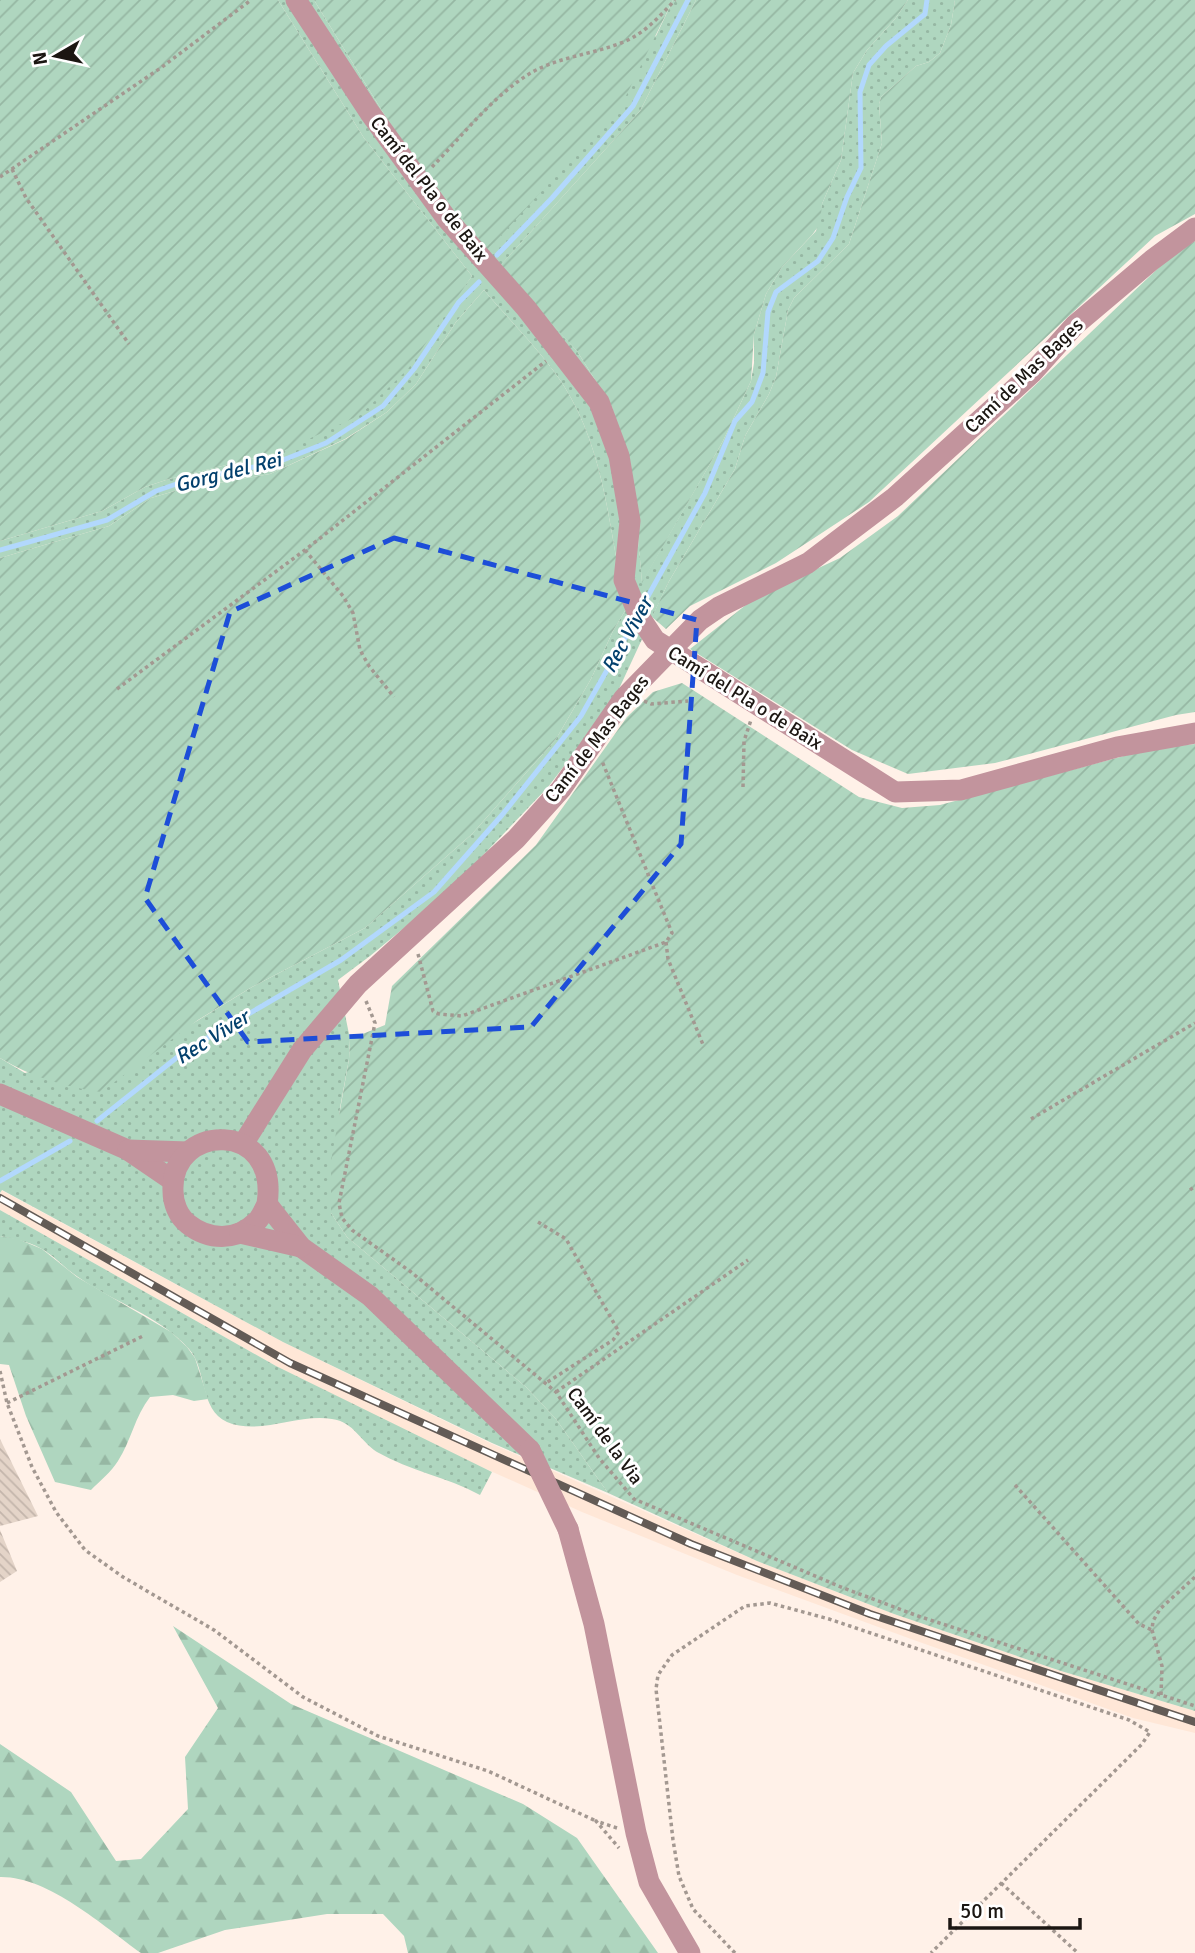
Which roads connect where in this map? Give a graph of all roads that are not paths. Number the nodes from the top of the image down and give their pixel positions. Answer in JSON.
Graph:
{"nodes":[{"id":1,"x":296,"y":0,"type":"edge"},
{"id":2,"x":1195,"y":229,"type":"edge"},
{"id":3,"x":662,"y":645,"type":"junction"},
{"id":4,"x":1195,"y":733,"type":"edge"},
{"id":5,"x":0,"y":1094,"type":"edge"},
{"id":6,"x":243,"y":1144,"type":"junction"},
{"id":7,"x":128,"y":1150,"type":"junction"},
{"id":8,"x":188,"y":1152,"type":"junction"},
{"id":9,"x":172,"y":1180,"type":"junction"},
{"id":10,"x":267,"y":1204,"type":"junction"},
{"id":11,"x":240,"y":1234,"type":"junction"},
{"id":12,"x":301,"y":1247,"type":"junction"},
{"id":13,"x":690,"y":1953,"type":"edge"}],
"edges":[{"from":1,"to":3,"type":"street","name":"Camí del Pla o de Baix"},
{"from":2,"to":3,"type":"street","name":"Camí de Mas Bages"},
{"from":3,"to":4,"type":"street","name":"Camí del Pla o de Baix"},
{"from":3,"to":6,"type":"street","name":"Camí de Mas Bages"},
{"from":5,"to":7,"type":"street"},
{"from":6,"to":8,"type":"street"},
{"from":6,"to":10,"type":"street"},
{"from":7,"to":8,"type":"street"},
{"from":7,"to":9,"type":"street"},
{"from":8,"to":9,"type":"street"},
{"from":9,"to":11,"type":"street"},
{"from":10,"to":11,"type":"street"},
{"from":10,"to":12,"type":"street"},
{"from":11,"to":12,"type":"street"},
{"from":12,"to":13,"type":"street","bridge":true}]}
